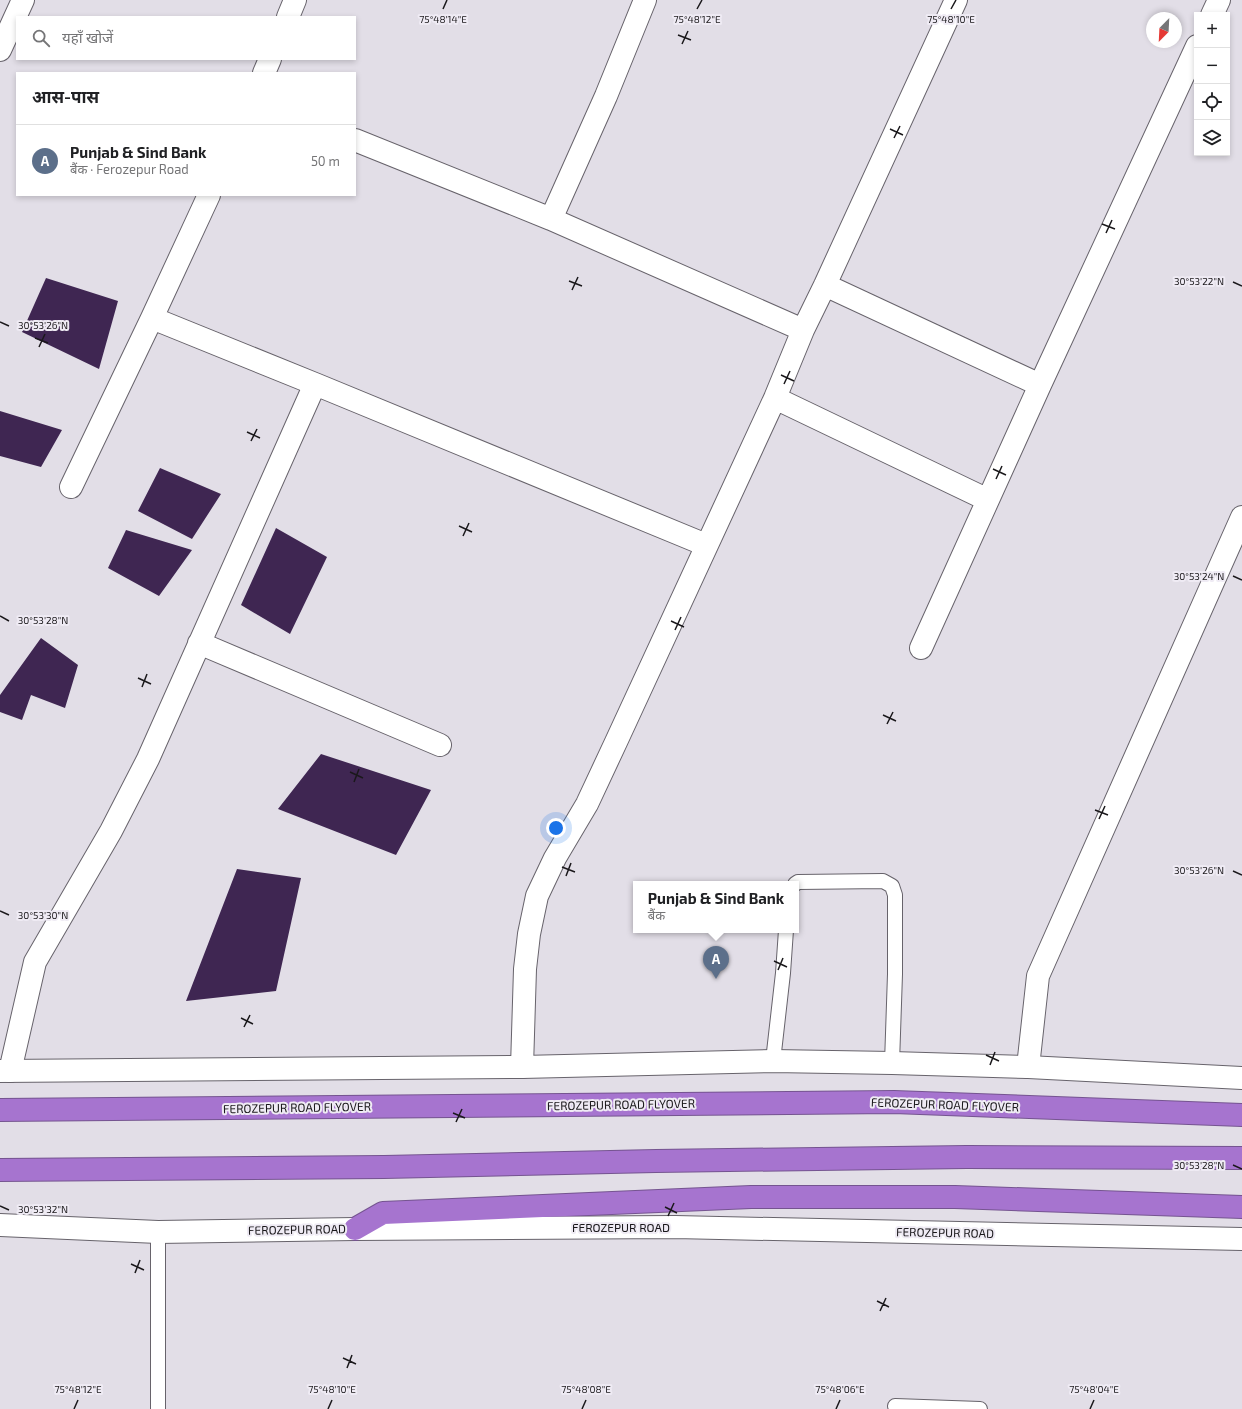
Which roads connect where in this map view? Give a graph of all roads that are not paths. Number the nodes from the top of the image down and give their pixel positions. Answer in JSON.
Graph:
{"nodes":[{"id":1,"x":23,"y":0,"type":"edge"},
{"id":2,"x":295,"y":0,"type":"edge"},
{"id":3,"x":645,"y":0,"type":"edge"},
{"id":4,"x":956,"y":0,"type":"edge"},
{"id":5,"x":1218,"y":0,"type":"edge"},
{"id":6,"x":1213,"y":12,"type":"edge"},
{"id":7,"x":288,"y":16,"type":"edge"},
{"id":8,"x":1196,"y":48,"type":"edge"},
{"id":9,"x":0,"y":50,"type":"edge"},
{"id":10,"x":270,"y":60,"type":"edge"},
{"id":11,"x":264,"y":72,"type":"edge"},
{"id":12,"x":356,"y":140,"type":"edge"},
{"id":13,"x":209,"y":196,"type":"edge"},
{"id":14,"x":551,"y":219,"type":"junction"},
{"id":15,"x":825,"y":285,"type":"junction"},
{"id":16,"x":152,"y":318,"type":"junction"},
{"id":17,"x":803,"y":330,"type":"junction"},
{"id":18,"x":315,"y":384,"type":"junction"},
{"id":19,"x":1040,"y":385,"type":"junction"},
{"id":20,"x":775,"y":398,"type":"junction"},
{"id":21,"x":71,"y":488,"type":"dead end"},
{"id":22,"x":988,"y":500,"type":"junction"},
{"id":23,"x":1242,"y":517,"type":"edge"},
{"id":24,"x":706,"y":545,"type":"junction"},
{"id":25,"x":200,"y":643,"type":"junction"},
{"id":26,"x":921,"y":648,"type":"dead end"},
{"id":27,"x":440,"y":744,"type":"dead end"},
{"id":28,"x":799,"y":882,"type":"edge"},
{"id":29,"x":786,"y":933,"type":"edge"},
{"id":30,"x":773,"y":1061,"type":"junction"},
{"id":31,"x":892,"y":1063,"type":"junction"},
{"id":32,"x":522,"y":1067,"type":"junction"},
{"id":33,"x":1028,"y":1067,"type":"junction"},
{"id":34,"x":5,"y":1071,"type":"edge"},
{"id":35,"x":1242,"y":1078,"type":"edge"},
{"id":36,"x":0,"y":1110,"type":"edge"},
{"id":37,"x":1242,"y":1115,"type":"edge"},
{"id":38,"x":1242,"y":1158,"type":"edge"},
{"id":39,"x":0,"y":1170,"type":"edge"},
{"id":40,"x":1242,"y":1207,"type":"edge"},
{"id":41,"x":0,"y":1225,"type":"edge"},
{"id":42,"x":355,"y":1229,"type":"junction"},
{"id":43,"x":158,"y":1232,"type":"junction"},
{"id":44,"x":1242,"y":1239,"type":"edge"},
{"id":45,"x":895,"y":1406,"type":"dead end"},
{"id":46,"x":158,"y":1409,"type":"edge"},
{"id":47,"x":980,"y":1409,"type":"edge"}],
"edges":[{"from":1,"to":9,"type":"street"},
{"from":2,"to":7,"type":"street"},
{"from":3,"to":14,"type":"street"},
{"from":4,"to":15,"type":"street"},
{"from":5,"to":6,"type":"street"},
{"from":8,"to":19,"type":"street"},
{"from":10,"to":11,"type":"street"},
{"from":12,"to":14,"type":"street"},
{"from":13,"to":16,"type":"street"},
{"from":14,"to":17,"type":"street"},
{"from":15,"to":17,"type":"street"},
{"from":15,"to":19,"type":"street"},
{"from":16,"to":18,"type":"street"},
{"from":16,"to":21,"type":"street"},
{"from":17,"to":20,"type":"street"},
{"from":18,"to":24,"type":"street"},
{"from":18,"to":25,"type":"street"},
{"from":19,"to":22,"type":"street"},
{"from":20,"to":22,"type":"street"},
{"from":20,"to":24,"type":"street"},
{"from":22,"to":26,"type":"street"},
{"from":23,"to":33,"type":"street"},
{"from":24,"to":32,"type":"street"},
{"from":25,"to":27,"type":"street"},
{"from":25,"to":34,"type":"street"},
{"from":28,"to":31,"type":"lane"},
{"from":29,"to":30,"type":"lane"},
{"from":30,"to":31,"type":"street"},
{"from":30,"to":32,"type":"street"},
{"from":31,"to":33,"type":"street"},
{"from":32,"to":34,"type":"street"},
{"from":33,"to":35,"type":"street"},
{"from":36,"to":37,"type":"highway","name":"FEROZEPUR ROAD FLYOVER"},
{"from":38,"to":39,"type":"highway"},
{"from":40,"to":42,"type":"highway"},
{"from":41,"to":43,"type":"street","name":"FEROZEPUR ROAD"},
{"from":42,"to":43,"type":"street","name":"FEROZEPUR ROAD"},
{"from":42,"to":44,"type":"street","name":"FEROZEPUR ROAD"},
{"from":43,"to":46,"type":"lane"},
{"from":45,"to":47,"type":"lane"}]}
